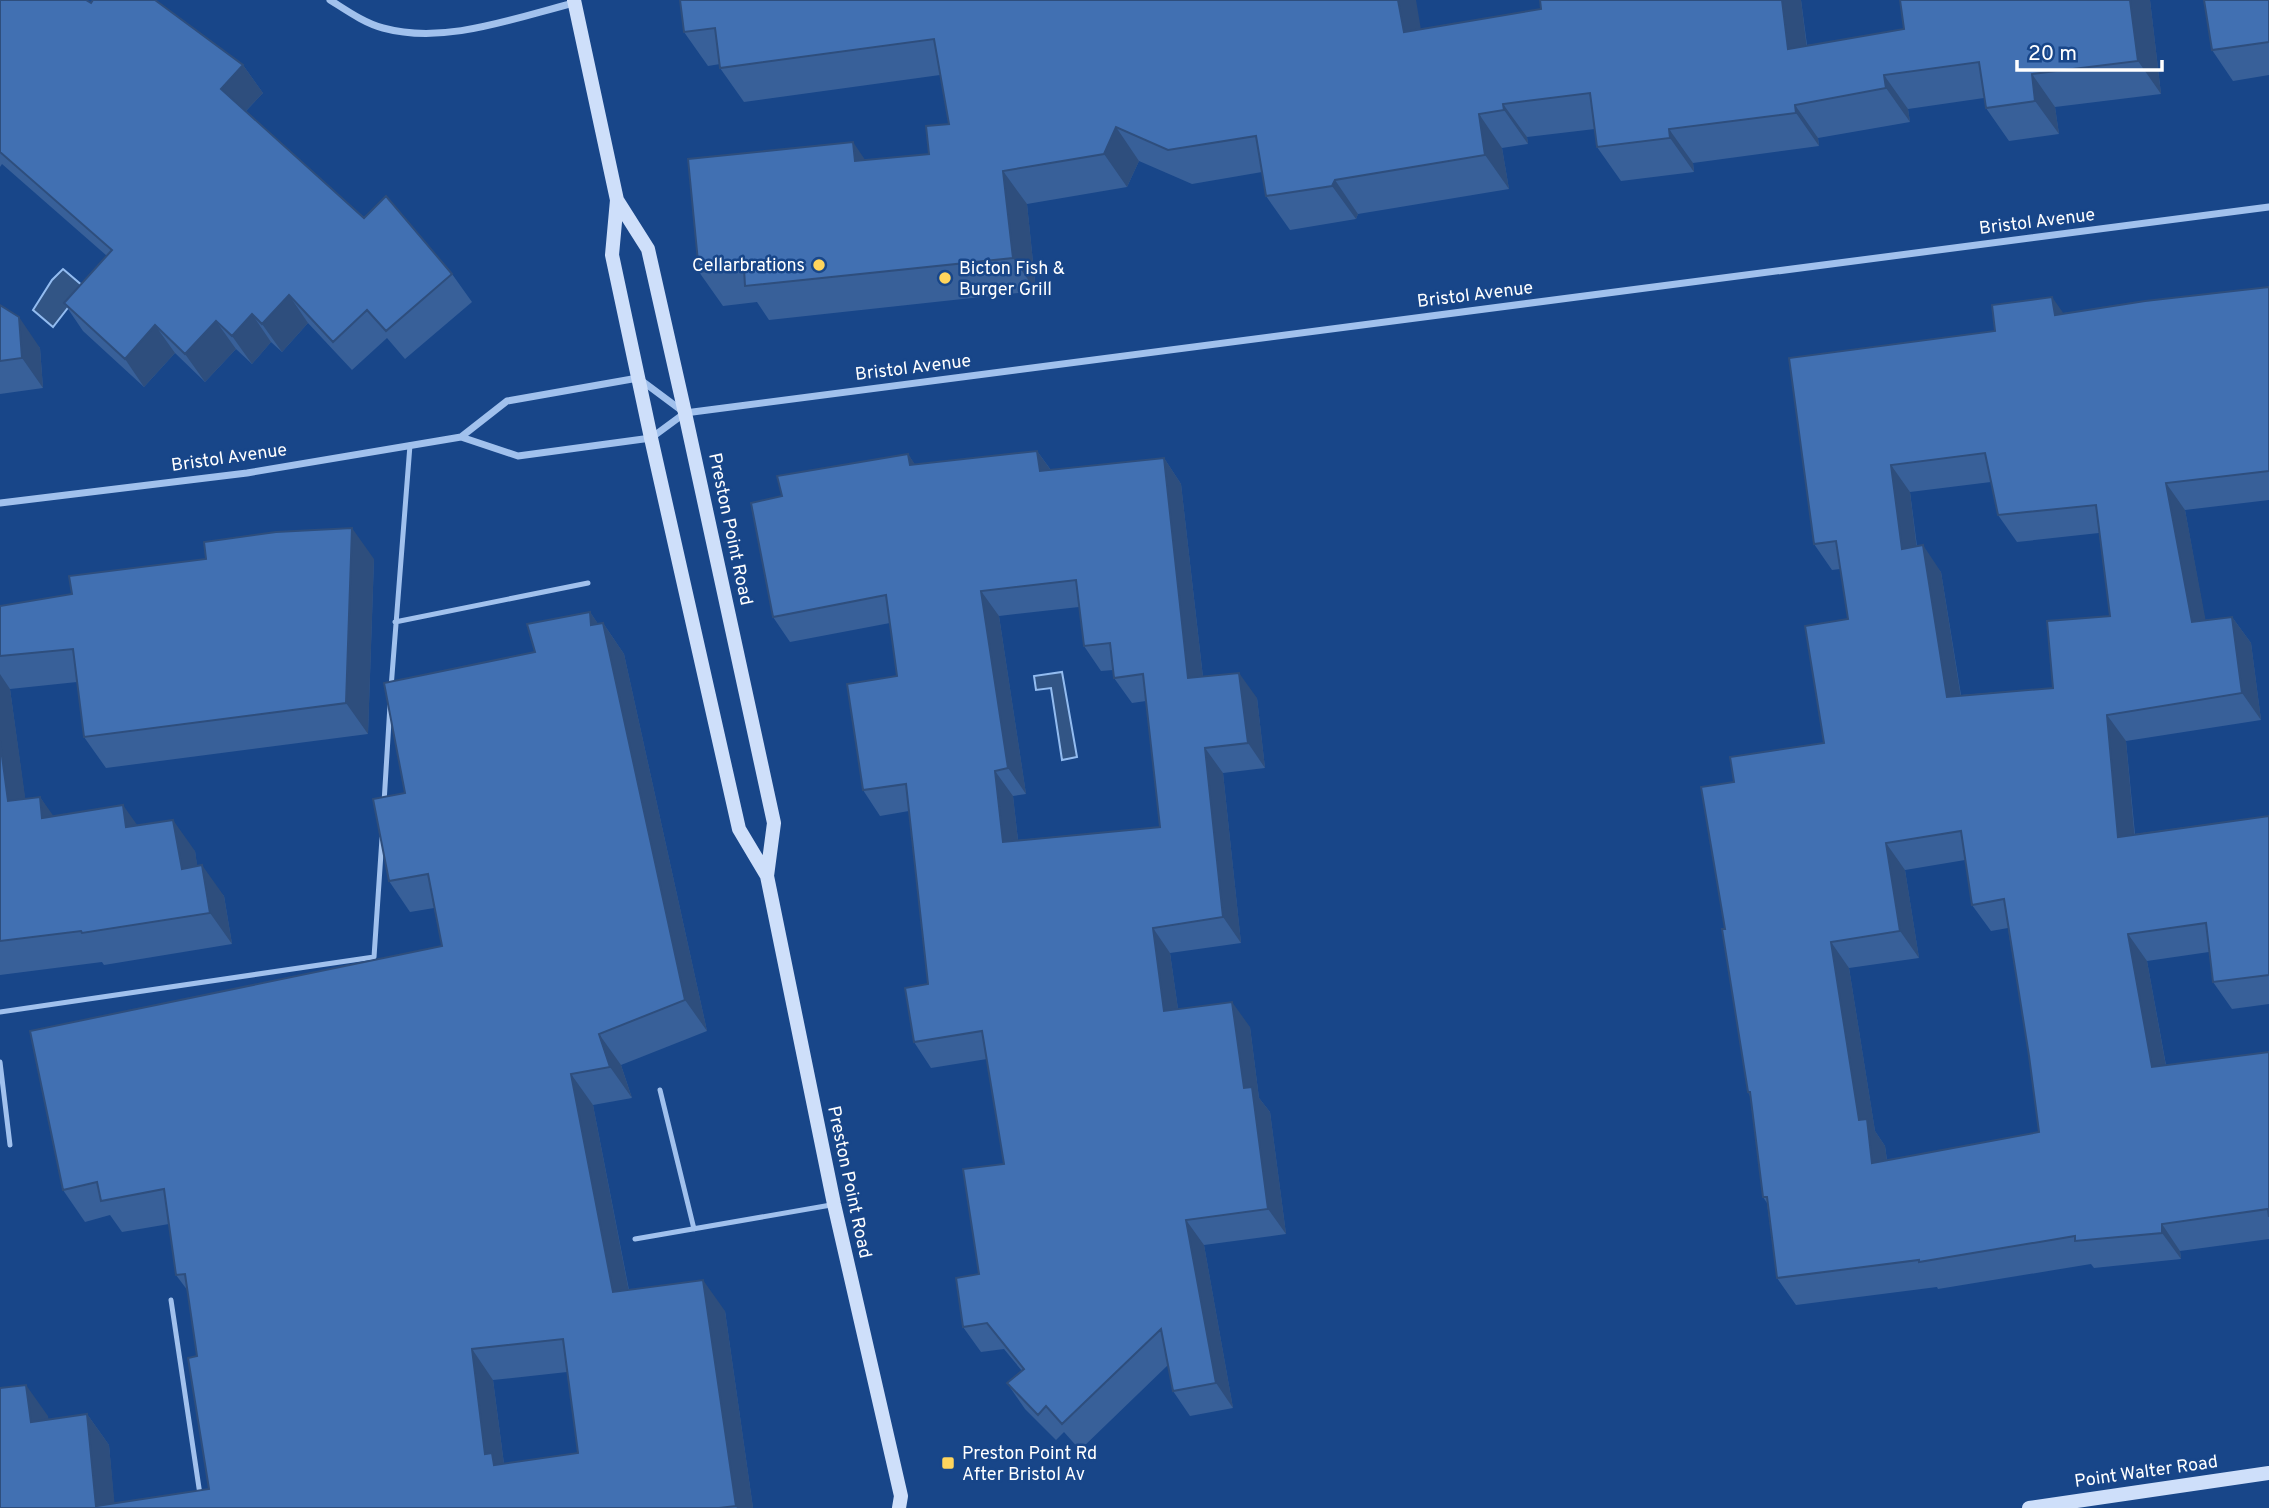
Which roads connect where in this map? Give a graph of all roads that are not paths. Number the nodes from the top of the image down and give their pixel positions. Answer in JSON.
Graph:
{"nodes":[{"id":1,"x":330,"y":0,"type":"edge"},
{"id":2,"x":574,"y":1,"type":"edge"},
{"id":3,"x":617,"y":200,"type":"junction"},
{"id":4,"x":2269,"y":207,"type":"edge"},
{"id":5,"x":638,"y":378,"type":"junction"},
{"id":6,"x":685,"y":413,"type":"junction"},
{"id":7,"x":461,"y":437,"type":"junction"},
{"id":8,"x":651,"y":438,"type":"junction"},
{"id":9,"x":410,"y":445,"type":"junction"},
{"id":10,"x":0,"y":503,"type":"edge"},
{"id":11,"x":588,"y":583,"type":"dead end"},
{"id":12,"x":395,"y":622,"type":"junction"},
{"id":13,"x":383,"y":817,"type":"edge"},
{"id":14,"x":382,"y":831,"type":"edge"},
{"id":15,"x":767,"y":876,"type":"junction"},
{"id":16,"x":0,"y":1012,"type":"edge"},
{"id":17,"x":0,"y":1062,"type":"edge"},
{"id":18,"x":660,"y":1090,"type":"dead end"},
{"id":19,"x":10,"y":1145,"type":"dead end"},
{"id":20,"x":834,"y":1204,"type":"junction"},
{"id":21,"x":694,"y":1229,"type":"junction"},
{"id":22,"x":635,"y":1239,"type":"dead end"},
{"id":23,"x":171,"y":1300,"type":"dead end"},
{"id":24,"x":2269,"y":1473,"type":"edge"},
{"id":25,"x":903,"y":1504,"type":"edge"},
{"id":26,"x":202,"y":1508,"type":"edge"},
{"id":27,"x":2029,"y":1508,"type":"edge"}],
"edges":[{"from":1,"to":2,"type":"street"},
{"from":2,"to":3,"type":"main road","name":"Preston Point Road"},
{"from":3,"to":5,"type":"main road","name":"Preston Point Road"},
{"from":3,"to":6,"type":"main road","name":"Preston Point Road"},
{"from":4,"to":6,"type":"street","name":"Bristol Avenue"},
{"from":5,"to":6,"type":"street"},
{"from":5,"to":7,"type":"street","name":"Bristol Avenue"},
{"from":5,"to":8,"type":"main road","name":"Preston Point Road"},
{"from":6,"to":8,"type":"street","name":"Bristol Avenue"},
{"from":6,"to":15,"type":"main road","name":"Preston Point Road"},
{"from":7,"to":8,"type":"street","name":"Bristol Avenue"},
{"from":7,"to":9,"type":"street","name":"Bristol Avenue"},
{"from":8,"to":15,"type":"main road","name":"Preston Point Road"},
{"from":9,"to":10,"type":"street","name":"Bristol Avenue"},
{"from":9,"to":12,"type":"lane"},
{"from":11,"to":12,"type":"lane"},
{"from":12,"to":13,"type":"lane"},
{"from":14,"to":16,"type":"lane"},
{"from":15,"to":20,"type":"main road","name":"Preston Point Road"},
{"from":17,"to":19,"type":"lane"},
{"from":18,"to":21,"type":"lane"},
{"from":20,"to":21,"type":"lane"},
{"from":20,"to":25,"type":"main road","name":"Preston Point Road"},
{"from":21,"to":22,"type":"lane"},
{"from":23,"to":26,"type":"lane"},
{"from":24,"to":27,"type":"main road","name":"Point Walter Road"}]}
